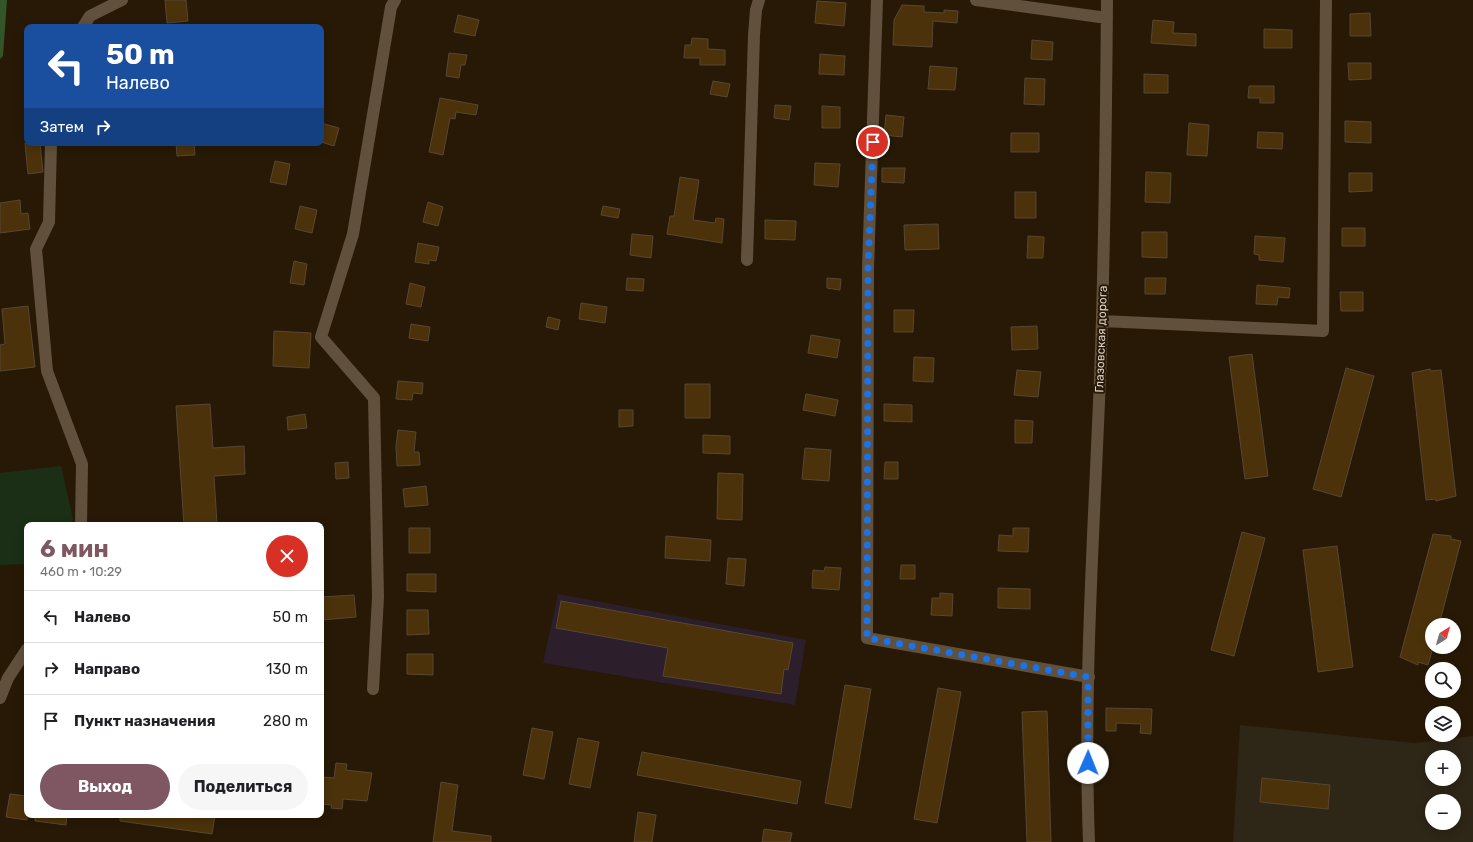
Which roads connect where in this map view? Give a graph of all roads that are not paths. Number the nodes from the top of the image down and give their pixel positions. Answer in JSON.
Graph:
{"nodes":[{"id":1,"x":122,"y":0,"type":"edge"},
{"id":2,"x":394,"y":0,"type":"edge"},
{"id":3,"x":759,"y":0,"type":"edge"},
{"id":4,"x":877,"y":0,"type":"edge"},
{"id":5,"x":976,"y":0,"type":"edge"},
{"id":6,"x":1107,"y":0,"type":"edge"},
{"id":7,"x":1326,"y":0,"type":"edge"},
{"id":8,"x":1107,"y":18,"type":"junction"},
{"id":9,"x":85,"y":24,"type":"edge"},
{"id":10,"x":51,"y":146,"type":"edge"},
{"id":11,"x":747,"y":260,"type":"dead end"},
{"id":12,"x":1102,"y":321,"type":"junction"},
{"id":13,"x":81,"y":522,"type":"edge"},
{"id":14,"x":24,"y":654,"type":"edge"},
{"id":15,"x":1088,"y":677,"type":"junction"},
{"id":16,"x":373,"y":688,"type":"dead end"},
{"id":17,"x":0,"y":698,"type":"edge"},
{"id":18,"x":1089,"y":842,"type":"edge"}],
"edges":[{"from":1,"to":9,"type":"street"},
{"from":2,"to":16,"type":"street"},
{"from":3,"to":11,"type":"street"},
{"from":4,"to":15,"type":"street"},
{"from":5,"to":8,"type":"street"},
{"from":6,"to":8,"type":"street","name":"Глазовская дорога"},
{"from":7,"to":12,"type":"street"},
{"from":8,"to":12,"type":"street","name":"Глазовская дорога"},
{"from":10,"to":13,"type":"street"},
{"from":12,"to":15,"type":"street","name":"Глазовская дорога"},
{"from":14,"to":17,"type":"street"},
{"from":15,"to":18,"type":"street","name":"Глазовская дорога"}]}
